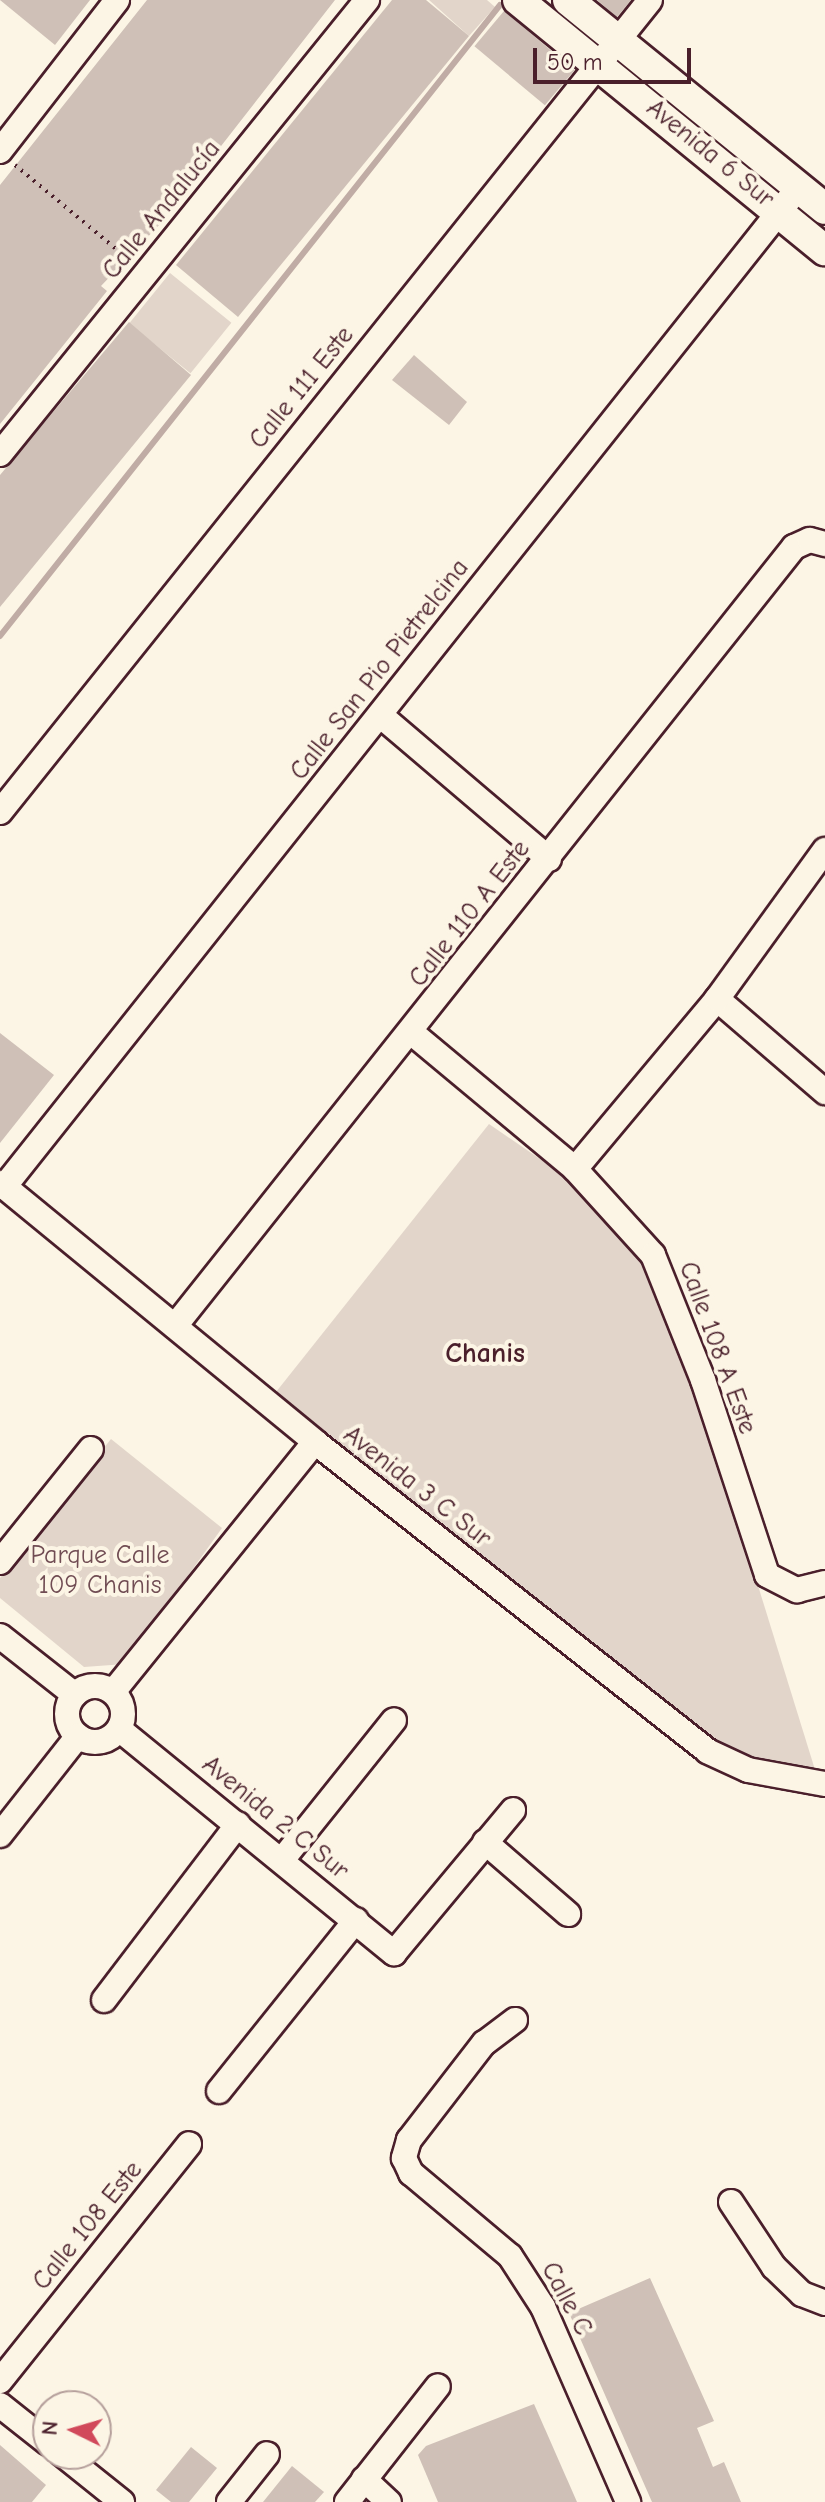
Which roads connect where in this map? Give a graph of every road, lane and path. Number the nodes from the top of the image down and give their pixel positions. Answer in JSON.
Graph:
{"nodes":[{"id":1,"x":117,"y":0,"type":"edge"},
{"id":2,"x":367,"y":0,"type":"edge"},
{"id":3,"x":518,"y":0,"type":"edge"},
{"id":4,"x":568,"y":0,"type":"edge"},
{"id":5,"x":650,"y":0,"type":"edge"},
{"id":6,"x":617,"y":39,"type":"junction"},
{"id":7,"x":597,"y":64,"type":"junction"},
{"id":8,"x":8,"y":158,"type":"edge"},
{"id":9,"x":799,"y":187,"type":"junction"},
{"id":10,"x":825,"y":209,"type":"edge"},
{"id":11,"x":780,"y":211,"type":"junction"},
{"id":12,"x":825,"y":250,"type":"edge"},
{"id":13,"x":126,"y":257,"type":"dead end"},
{"id":14,"x":0,"y":454,"type":"edge"},
{"id":15,"x":818,"y":542,"type":"edge"},
{"id":16,"x":380,"y":715,"type":"junction"},
{"id":17,"x":0,"y":812,"type":"edge"},
{"id":18,"x":825,"y":850,"type":"edge"},
{"id":19,"x":549,"y":859,"type":"junction"},
{"id":20,"x":717,"y":999,"type":"junction"},
{"id":21,"x":412,"y":1033,"type":"junction"},
{"id":22,"x":825,"y":1092,"type":"edge"},
{"id":23,"x":575,"y":1169,"type":"junction"},
{"id":24,"x":2,"y":1185,"type":"edge"},
{"id":25,"x":175,"y":1326,"type":"junction"},
{"id":26,"x":315,"y":1442,"type":"junction"},
{"id":27,"x":91,"y":1449,"type":"dead end"},
{"id":28,"x":0,"y":1562,"type":"edge"},
{"id":29,"x":825,"y":1583,"type":"edge"},
{"id":30,"x":0,"y":1636,"type":"edge"},
{"id":31,"x":113,"y":1692,"type":"junction"},
{"id":32,"x":75,"y":1695,"type":"junction"},
{"id":33,"x":394,"y":1720,"type":"dead end"},
{"id":34,"x":119,"y":1729,"type":"junction"},
{"id":35,"x":78,"y":1736,"type":"junction"},
{"id":36,"x":825,"y":1784,"type":"edge"},
{"id":37,"x":513,"y":1810,"type":"dead end"},
{"id":38,"x":238,"y":1824,"type":"junction"},
{"id":39,"x":0,"y":1835,"type":"edge"},
{"id":40,"x":485,"y":1842,"type":"junction"},
{"id":41,"x":282,"y":1860,"type":"junction"},
{"id":42,"x":568,"y":1914,"type":"dead end"},
{"id":43,"x":356,"y":1920,"type":"junction"},
{"id":44,"x":104,"y":2000,"type":"dead end"},
{"id":45,"x":515,"y":2020,"type":"dead end"},
{"id":46,"x":219,"y":2091,"type":"dead end"},
{"id":47,"x":189,"y":2144,"type":"dead end"},
{"id":48,"x":731,"y":2202,"type":"dead end"},
{"id":49,"x":825,"y":2303,"type":"edge"},
{"id":50,"x":0,"y":2381,"type":"edge"},
{"id":51,"x":438,"y":2386,"type":"dead end"},
{"id":52,"x":0,"y":2405,"type":"edge"},
{"id":53,"x":32,"y":2430,"type":"edge"},
{"id":54,"x":267,"y":2454,"type":"dead end"},
{"id":55,"x":82,"y":2470,"type":"edge"},
{"id":56,"x":364,"y":2479,"type":"junction"},
{"id":57,"x":122,"y":2502,"type":"edge"},
{"id":58,"x":229,"y":2502,"type":"edge"},
{"id":59,"x":347,"y":2502,"type":"edge"},
{"id":60,"x":389,"y":2502,"type":"edge"},
{"id":61,"x":628,"y":2502,"type":"edge"}],
"edges":[{"from":1,"to":8,"type":"street"},
{"from":2,"to":14,"type":"street","name":"Calle Andalucía"},
{"from":3,"to":7,"type":"main road","name":"Avenida 6 Sur"},
{"from":4,"to":6,"type":"main road","name":"Avenida 6 Sur"},
{"from":5,"to":6,"type":"street","name":"Calle 111 Este"},
{"from":6,"to":7,"type":"street","name":"Calle 111 Este"},
{"from":6,"to":9,"type":"main road","name":"Avenida 6 Sur"},
{"from":7,"to":11,"type":"main road","name":"Avenida 6 Sur"},
{"from":7,"to":17,"type":"street","name":"Calle 111 Este"},
{"from":8,"to":13,"type":"path"},
{"from":9,"to":10,"type":"main road","name":"Avenida 6 Sur"},
{"from":9,"to":11,"type":"street","name":"Calle San Pio Pietrelcina"},
{"from":11,"to":12,"type":"main road","name":"Avenida 6 Sur"},
{"from":11,"to":16,"type":"street","name":"Calle San Pio Pietrelcina"},
{"from":15,"to":19,"type":"street","name":"Calle 110 A Este"},
{"from":16,"to":19,"type":"street"},
{"from":16,"to":24,"type":"street","name":"Calle San Pio Pietrelcina"},
{"from":18,"to":20,"type":"street"},
{"from":19,"to":21,"type":"street","name":"Calle 110 A Este"},
{"from":20,"to":22,"type":"street"},
{"from":20,"to":23,"type":"street"},
{"from":21,"to":23,"type":"street","name":"Calle 108 A Este"},
{"from":21,"to":25,"type":"street","name":"Calle 110 A Este"},
{"from":23,"to":29,"type":"street","name":"Calle 108 A Este"},
{"from":24,"to":25,"type":"street","name":"Avenida 3 C Sur"},
{"from":25,"to":26,"type":"street","name":"Avenida 3 C Sur"},
{"from":26,"to":31,"type":"street"},
{"from":26,"to":36,"type":"street","name":"Avenida 3 C Sur"},
{"from":27,"to":28,"type":"street"},
{"from":30,"to":32,"type":"street"},
{"from":31,"to":32,"type":"street"},
{"from":31,"to":34,"type":"street"},
{"from":32,"to":35,"type":"street"},
{"from":33,"to":41,"type":"street"},
{"from":34,"to":35,"type":"street"},
{"from":34,"to":38,"type":"street","name":"Avenida 2 C Sur"},
{"from":35,"to":39,"type":"street"},
{"from":37,"to":40,"type":"street"},
{"from":38,"to":41,"type":"street","name":"Avenida 2 C Sur"},
{"from":38,"to":44,"type":"street"},
{"from":40,"to":42,"type":"street"},
{"from":40,"to":43,"type":"street","name":"Avenida 2 C Sur"},
{"from":41,"to":43,"type":"street","name":"Avenida 2 C Sur"},
{"from":43,"to":46,"type":"street"},
{"from":45,"to":61,"type":"street","name":"Calle C"},
{"from":47,"to":50,"type":"street","name":"Calle 108 Este"},
{"from":48,"to":49,"type":"street"},
{"from":51,"to":56,"type":"street"},
{"from":52,"to":53,"type":"street"},
{"from":54,"to":58,"type":"street"},
{"from":55,"to":57,"type":"street"},
{"from":56,"to":59,"type":"street"},
{"from":56,"to":60,"type":"street"}]}
